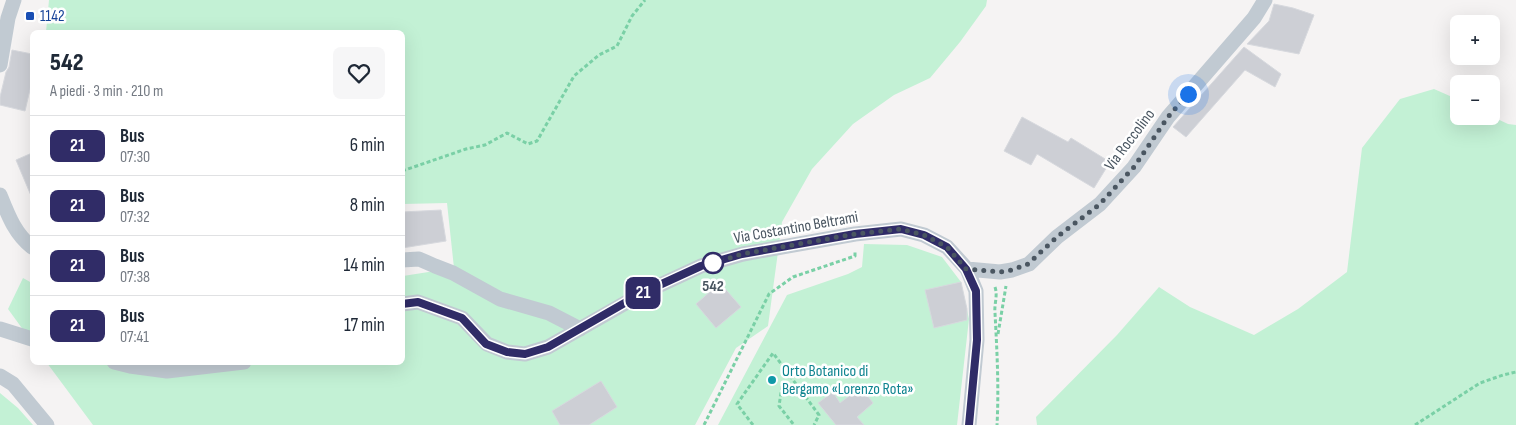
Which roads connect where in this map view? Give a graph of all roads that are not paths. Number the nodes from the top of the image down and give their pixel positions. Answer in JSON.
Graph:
{"nodes":[{"id":1,"x":14,"y":0,"type":"edge"},
{"id":2,"x":1265,"y":0,"type":"edge"},
{"id":3,"x":0,"y":65,"type":"edge"},
{"id":4,"x":0,"y":195,"type":"edge"},
{"id":5,"x":30,"y":245,"type":"edge"},
{"id":6,"x":405,"y":260,"type":"edge"},
{"id":7,"x":966,"y":269,"type":"junction"},
{"id":8,"x":405,"y":304,"type":"edge"},
{"id":9,"x":0,"y":329,"type":"edge"},
{"id":10,"x":580,"y":329,"type":"junction"},
{"id":11,"x":30,"y":338,"type":"edge"},
{"id":12,"x":126,"y":365,"type":"edge"},
{"id":13,"x":215,"y":365,"type":"edge"},
{"id":14,"x":0,"y":376,"type":"edge"},
{"id":15,"x":46,"y":425,"type":"edge"},
{"id":16,"x":969,"y":425,"type":"edge"}],
"edges":[{"from":1,"to":3,"type":"street"},
{"from":2,"to":7,"type":"street","name":"Via Roccolino"},
{"from":4,"to":5,"type":"street"},
{"from":6,"to":10,"type":"street"},
{"from":7,"to":10,"type":"street","name":"Via Costantino Beltrami"},
{"from":7,"to":16,"type":"street","name":"Via Costantino Beltrami"},
{"from":8,"to":10,"type":"street","name":"Via Costantino Beltrami"},
{"from":9,"to":11,"type":"street"},
{"from":12,"to":13,"type":"street"},
{"from":14,"to":15,"type":"street"}]}
